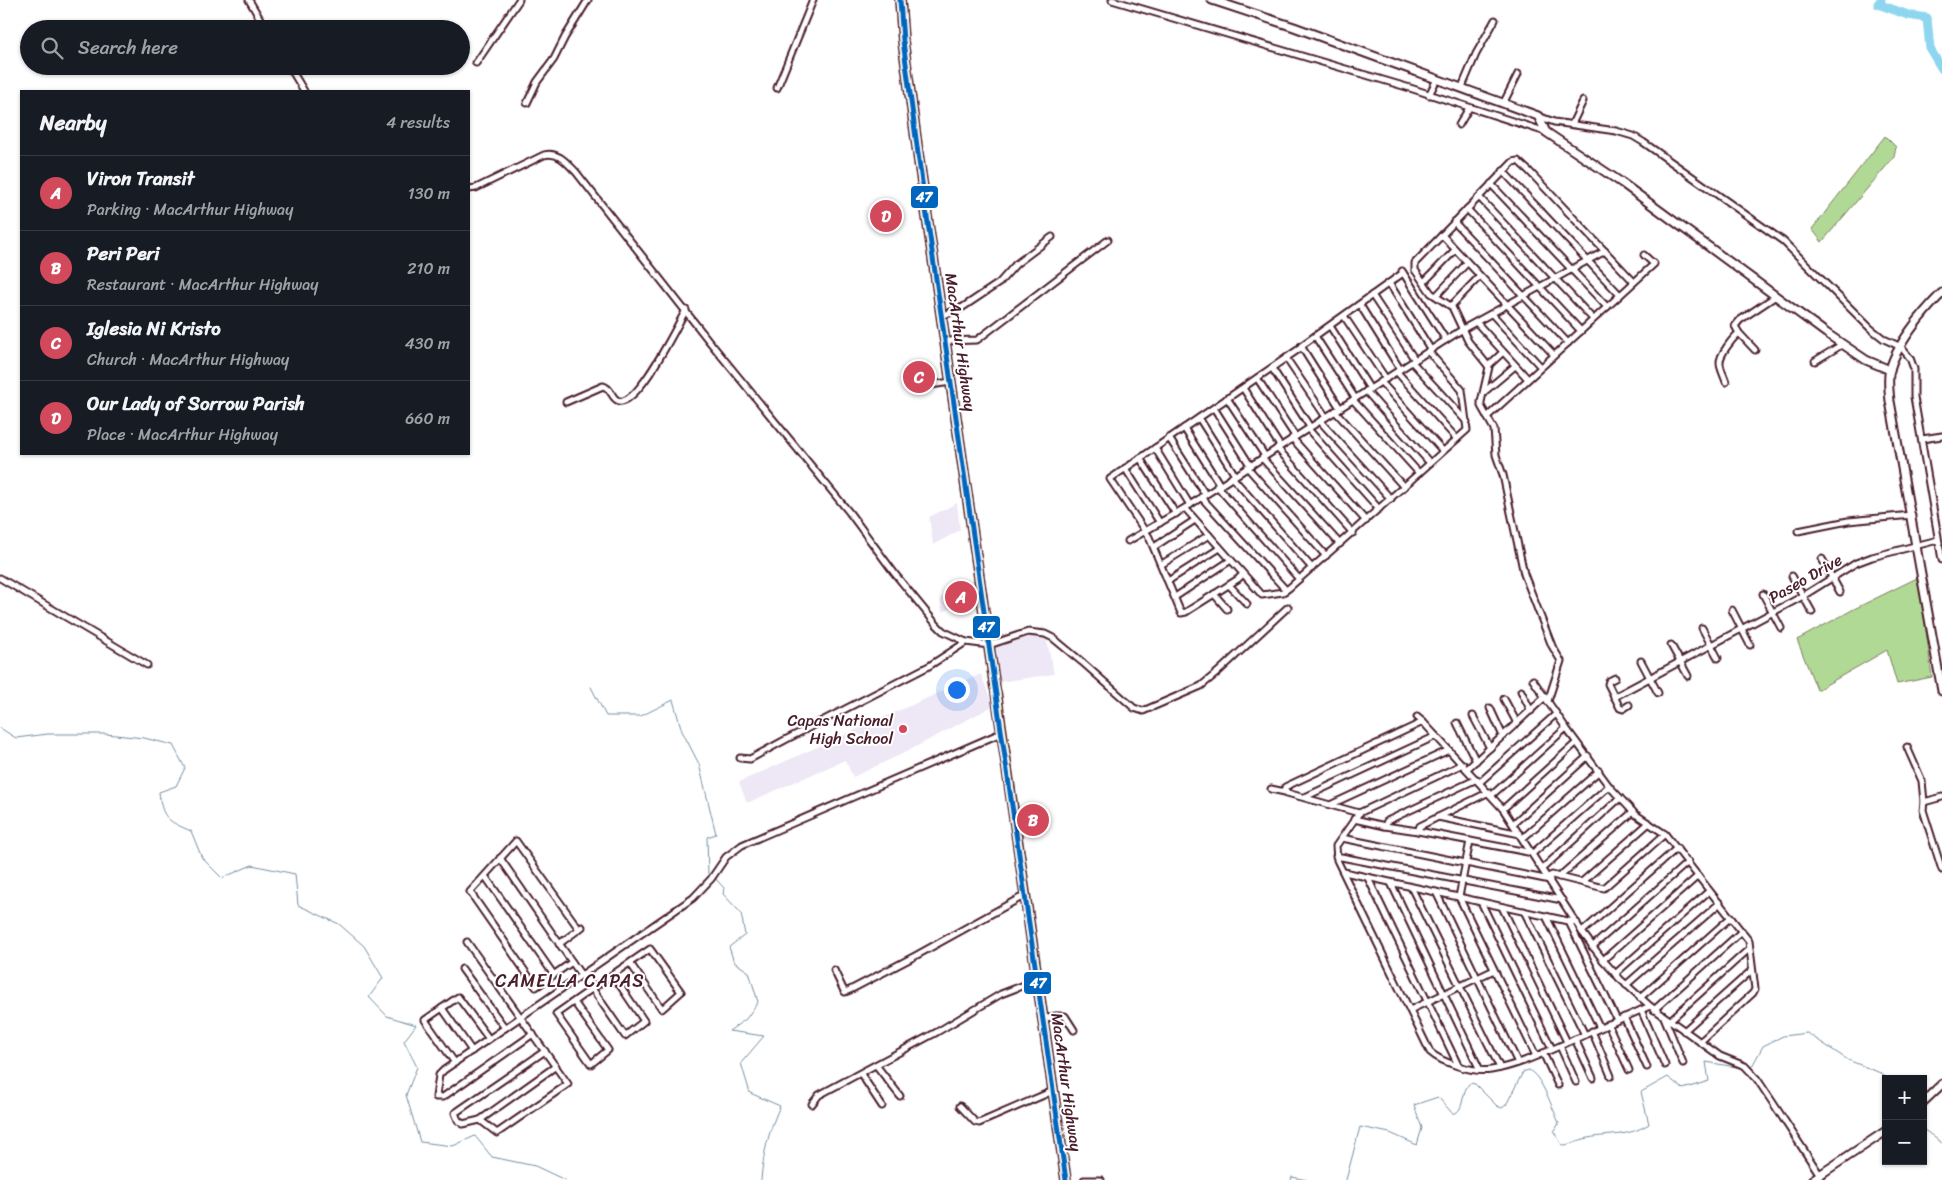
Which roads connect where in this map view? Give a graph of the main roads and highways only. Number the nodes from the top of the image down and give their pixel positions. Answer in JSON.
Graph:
{"nodes":[{"id":1,"x":900,"y":0,"type":"edge"},
{"id":2,"x":1019,"y":859,"type":"junction"},
{"id":3,"x":1034,"y":961,"type":"junction"},
{"id":4,"x":1066,"y":1180,"type":"edge"}],
"edges":[{"from":1,"to":2,"type":"highway","name":"MacArthur Highway"},
{"from":2,"to":3,"type":"highway","name":"MacArthur Highway"},
{"from":2,"to":3,"type":"highway"},
{"from":3,"to":4,"type":"highway","name":"MacArthur Highway"}]}
